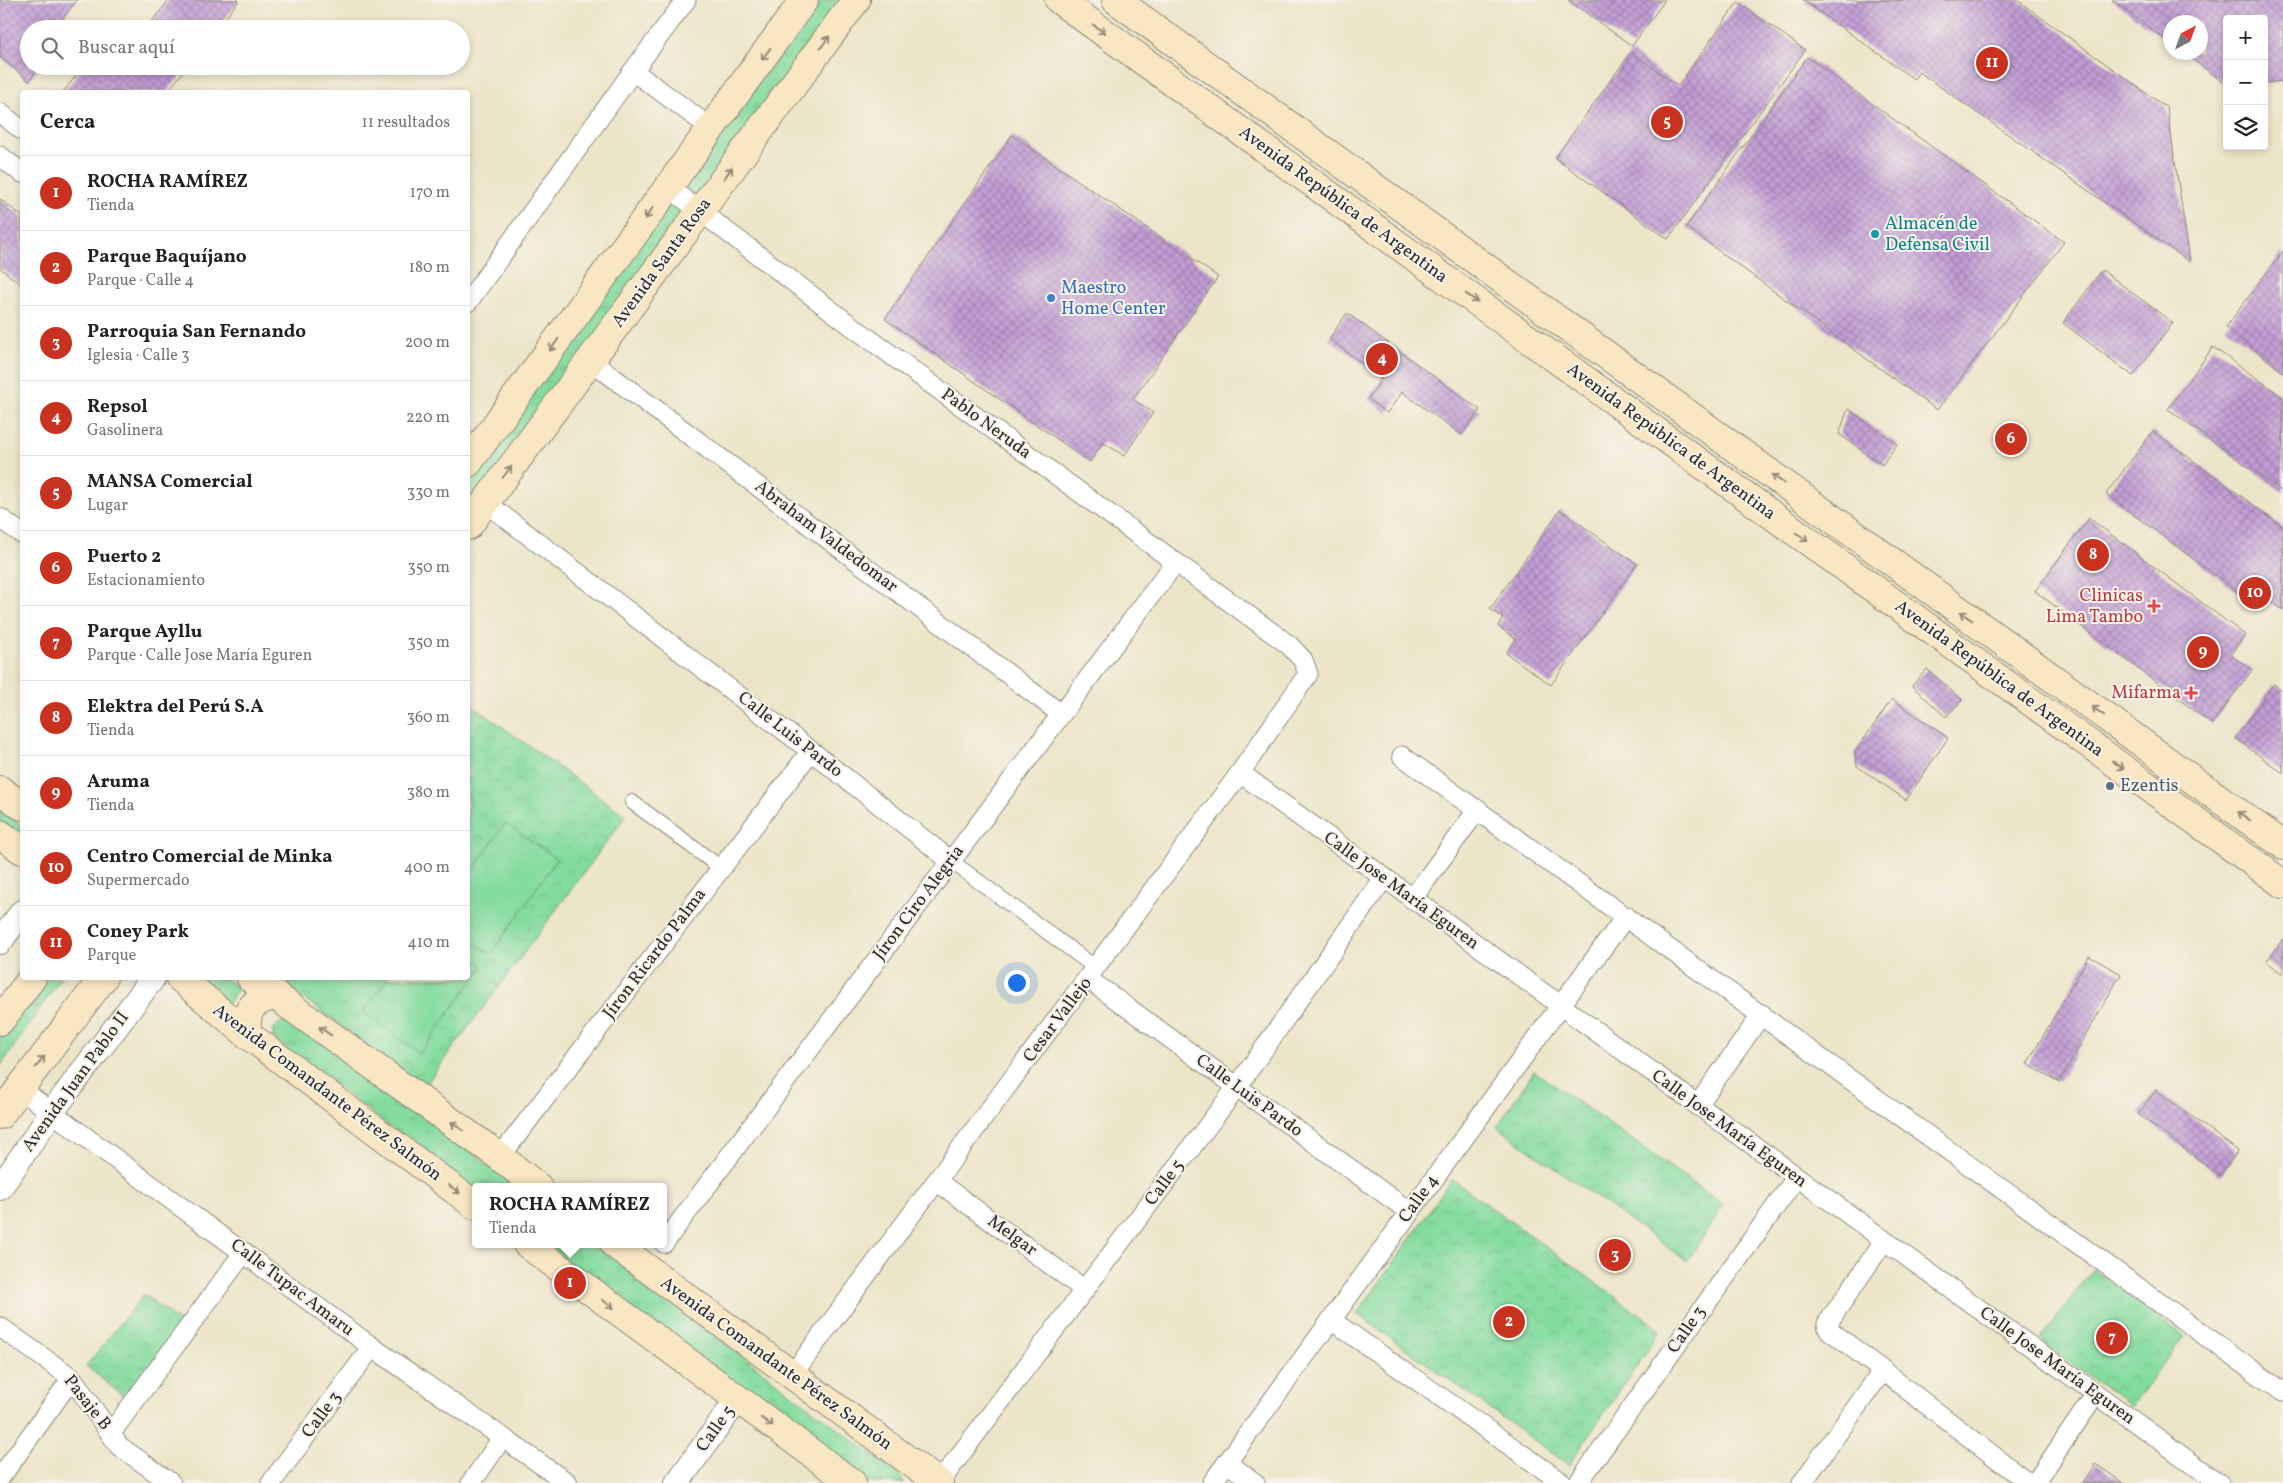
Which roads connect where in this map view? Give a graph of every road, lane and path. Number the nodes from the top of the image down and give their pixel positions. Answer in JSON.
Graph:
{"nodes":[{"id":1,"x":686,"y":0,"type":"edge"},
{"id":2,"x":804,"y":0,"type":"edge"},
{"id":3,"x":856,"y":0,"type":"edge"},
{"id":4,"x":1059,"y":0,"type":"edge"},
{"id":5,"x":1116,"y":0,"type":"edge"},
{"id":6,"x":633,"y":71,"type":"junction"},
{"id":7,"x":0,"y":113,"type":"edge"},
{"id":8,"x":20,"y":128,"type":"edge"},
{"id":9,"x":711,"y":128,"type":"junction"},
{"id":10,"x":0,"y":156,"type":"edge"},
{"id":11,"x":20,"y":171,"type":"edge"},
{"id":12,"x":668,"y":187,"type":"junction"},
{"id":13,"x":700,"y":211,"type":"junction"},
{"id":14,"x":470,"y":299,"type":"edge"},
{"id":15,"x":591,"y":361,"type":"junction"},
{"id":16,"x":470,"y":459,"type":"edge"},
{"id":17,"x":485,"y":502,"type":"junction"},
{"id":18,"x":0,"y":518,"type":"edge"},
{"id":19,"x":470,"y":523,"type":"edge"},
{"id":20,"x":20,"y":533,"type":"edge"},
{"id":21,"x":1175,"y":563,"type":"junction"},
{"id":22,"x":1303,"y":660,"type":"joint"},
{"id":23,"x":1061,"y":714,"type":"junction"},
{"id":24,"x":811,"y":750,"type":"junction"},
{"id":25,"x":1402,"y":756,"type":"dead end"},
{"id":26,"x":1240,"y":773,"type":"junction"},
{"id":27,"x":0,"y":790,"type":"edge"},
{"id":28,"x":632,"y":802,"type":"dead end"},
{"id":29,"x":20,"y":805,"type":"edge"},
{"id":30,"x":1478,"y":809,"type":"junction"},
{"id":31,"x":0,"y":834,"type":"edge"},
{"id":32,"x":2283,"y":845,"type":"edge"},
{"id":33,"x":20,"y":849,"type":"edge"},
{"id":34,"x":951,"y":861,"type":"junction"},
{"id":35,"x":721,"y":868,"type":"junction"},
{"id":36,"x":1384,"y":878,"type":"junction"},
{"id":37,"x":2283,"y":884,"type":"edge"},
{"id":38,"x":1412,"y":898,"type":"junction"},
{"id":39,"x":20,"y":915,"type":"edge"},
{"id":40,"x":1626,"y":916,"type":"junction"},
{"id":41,"x":0,"y":942,"type":"edge"},
{"id":42,"x":1092,"y":974,"type":"junction"},
{"id":43,"x":31,"y":980,"type":"edge"},
{"id":44,"x":101,"y":980,"type":"edge"},
{"id":45,"x":151,"y":980,"type":"edge"},
{"id":46,"x":182,"y":980,"type":"edge"},
{"id":47,"x":254,"y":980,"type":"edge"},
{"id":48,"x":277,"y":996,"type":"junction"},
{"id":49,"x":1560,"y":1006,"type":"junction"},
{"id":50,"x":1762,"y":1014,"type":"junction"},
{"id":51,"x":0,"y":1021,"type":"edge"},
{"id":52,"x":246,"y":1034,"type":"junction"},
{"id":53,"x":1237,"y":1087,"type":"junction"},
{"id":54,"x":20,"y":1089,"type":"junction"},
{"id":55,"x":1697,"y":1106,"type":"junction"},
{"id":56,"x":52,"y":1112,"type":"junction"},
{"id":57,"x":0,"y":1115,"type":"edge"},
{"id":58,"x":500,"y":1157,"type":"junction"},
{"id":59,"x":1796,"y":1178,"type":"junction"},
{"id":60,"x":938,"y":1182,"type":"junction"},
{"id":61,"x":533,"y":1183,"type":"edge"},
{"id":62,"x":0,"y":1188,"type":"edge"},
{"id":63,"x":472,"y":1203,"type":"edge"},
{"id":64,"x":1410,"y":1212,"type":"junction"},
{"id":65,"x":667,"y":1238,"type":"edge"},
{"id":66,"x":1884,"y":1241,"type":"junction"},
{"id":67,"x":532,"y":1248,"type":"edge"},
{"id":68,"x":619,"y":1248,"type":"edge"},
{"id":69,"x":659,"y":1248,"type":"edge"},
{"id":70,"x":244,"y":1252,"type":"junction"},
{"id":71,"x":645,"y":1268,"type":"junction"},
{"id":72,"x":1086,"y":1290,"type":"junction"},
{"id":73,"x":1331,"y":1320,"type":"junction"},
{"id":74,"x":0,"y":1328,"type":"edge"},
{"id":75,"x":372,"y":1347,"type":"junction"},
{"id":76,"x":1883,"y":1370,"type":"junction"},
{"id":77,"x":792,"y":1375,"type":"junction"},
{"id":78,"x":72,"y":1378,"type":"junction"},
{"id":79,"x":2283,"y":1392,"type":"edge"},
{"id":80,"x":2096,"y":1394,"type":"junction"},
{"id":81,"x":737,"y":1400,"type":"junction"},
{"id":82,"x":111,"y":1433,"type":"junction"},
{"id":83,"x":503,"y":1437,"type":"junction"},
{"id":84,"x":1227,"y":1463,"type":"junction"},
{"id":85,"x":0,"y":1478,"type":"edge"},
{"id":86,"x":170,"y":1483,"type":"edge"},
{"id":87,"x":271,"y":1483,"type":"edge"},
{"id":88,"x":471,"y":1483,"type":"edge"},
{"id":89,"x":568,"y":1483,"type":"edge"},
{"id":90,"x":676,"y":1483,"type":"edge"},
{"id":91,"x":852,"y":1483,"type":"edge"},
{"id":92,"x":940,"y":1483,"type":"edge"},
{"id":93,"x":1212,"y":1483,"type":"edge"},
{"id":94,"x":1256,"y":1483,"type":"edge"},
{"id":95,"x":1563,"y":1483,"type":"edge"},
{"id":96,"x":1578,"y":1483,"type":"edge"},
{"id":97,"x":1802,"y":1483,"type":"edge"},
{"id":98,"x":2029,"y":1483,"type":"edge"},
{"id":99,"x":2035,"y":1483,"type":"edge"},
{"id":100,"x":2219,"y":1483,"type":"edge"}],
"edges":[{"from":1,"to":6,"type":"street"},
{"from":2,"to":9,"type":"main road","one_way":true},
{"from":13,"to":3,"type":"main road","name":"Avenida Santa Rosa","one_way":true},
{"from":4,"to":37,"type":"main road","name":"Avenida República de Argentina","one_way":true},
{"from":32,"to":5,"type":"main road","name":"Avenida República de Argentina","one_way":true},
{"from":6,"to":9,"type":"street"},
{"from":6,"to":14,"type":"street"},
{"from":7,"to":8,"type":"street"},
{"from":9,"to":12,"type":"main road"},
{"from":10,"to":11,"type":"street"},
{"from":12,"to":13,"type":"street","name":"Pablo Neruda"},
{"from":12,"to":16,"type":"main road","one_way":true},
{"from":13,"to":15,"type":"main road","name":"Avenida Santa Rosa"},
{"from":13,"to":21,"type":"street","name":"Pablo Neruda"},
{"from":17,"to":15,"type":"main road","name":"Avenida Santa Rosa","one_way":true},
{"from":15,"to":23,"type":"street","name":"Abraham Valdedomar"},
{"from":17,"to":19,"type":"main road","name":"Avenida Santa Rosa"},
{"from":17,"to":24,"type":"street","name":"Calle Luis Pardo"},
{"from":18,"to":20,"type":"street"},
{"from":21,"to":22,"type":"street","name":"Pablo Neruda"},
{"from":21,"to":23,"type":"street","name":"Jíron Ciro Alegria"},
{"from":22,"to":26,"type":"street","name":"Cesar Vallejo"},
{"from":23,"to":34,"type":"street","name":"Jíron Ciro Alegria"},
{"from":24,"to":34,"type":"street","name":"Calle Luis Pardo"},
{"from":24,"to":35,"type":"street","name":"Jíron Ricardo Palma"},
{"from":25,"to":30,"type":"street"},
{"from":26,"to":36,"type":"street","name":"Calle Jose María Eguren"},
{"from":26,"to":42,"type":"street","name":"Cesar Vallejo"},
{"from":27,"to":29,"type":"main road"},
{"from":28,"to":35,"type":"street"},
{"from":30,"to":38,"type":"street"},
{"from":30,"to":40,"type":"street"},
{"from":31,"to":33,"type":"main road"},
{"from":34,"to":42,"type":"street","name":"Calle Luis Pardo"},
{"from":34,"to":65,"type":"street","name":"Jíron Ciro Alegria"},
{"from":35,"to":58,"type":"street","name":"Jíron Ricardo Palma"},
{"from":36,"to":38,"type":"street","name":"Calle Jose María Eguren"},
{"from":36,"to":53,"type":"street","name":"Calle 5"},
{"from":38,"to":49,"type":"street","name":"Calle Jose María Eguren"},
{"from":39,"to":41,"type":"street"},
{"from":40,"to":49,"type":"street","name":"Calle 4"},
{"from":40,"to":50,"type":"street"},
{"from":42,"to":53,"type":"street","name":"Calle Luis Pardo"},
{"from":42,"to":60,"type":"street","name":"Cesar Vallejo"},
{"from":43,"to":51,"type":"main road"},
{"from":54,"to":44,"type":"main road","one_way":true},
{"from":45,"to":56,"type":"street","name":"Avenida Juan Pablo II"},
{"from":46,"to":52,"type":"main road","name":"Avenida Comandante Pérez Salmón"},
{"from":47,"to":48,"type":"main road"},
{"from":48,"to":52,"type":"main road"},
{"from":58,"to":48,"type":"main road","one_way":true},
{"from":49,"to":55,"type":"street","name":"Calle Jose María Eguren"},
{"from":49,"to":64,"type":"street","name":"Calle 4"},
{"from":50,"to":55,"type":"street"},
{"from":50,"to":79,"type":"street"},
{"from":52,"to":63,"type":"main road","name":"Avenida Comandante Pérez Salmón","one_way":true},
{"from":53,"to":64,"type":"street","name":"Calle Luis Pardo"},
{"from":53,"to":72,"type":"street","name":"Calle 5"},
{"from":54,"to":56,"type":"street","name":"Calle Tupac Amaru"},
{"from":54,"to":57,"type":"main road"},
{"from":55,"to":59,"type":"street","name":"Calle Jose María Eguren"},
{"from":56,"to":62,"type":"street","name":"Avenida Juan Pablo II"},
{"from":56,"to":70,"type":"street","name":"Calle Tupac Amaru"},
{"from":58,"to":61,"type":"main road"},
{"from":59,"to":66,"type":"street","name":"Calle Jose María Eguren"},
{"from":59,"to":96,"type":"street","name":"Calle 3"},
{"from":60,"to":72,"type":"street","name":"Melgar"},
{"from":60,"to":77,"type":"street","name":"Cesar Vallejo"},
{"from":64,"to":73,"type":"street","name":"Calle 4"},
{"from":66,"to":76,"type":"street"},
{"from":66,"to":80,"type":"street","name":"Calle Jose María Eguren"},
{"from":67,"to":81,"type":"main road","one_way":true},
{"from":68,"to":71,"type":"main road","name":"Avenida Comandante Pérez Salmón"},
{"from":69,"to":71,"type":"street","name":"Jíron Ciro Alegria"},
{"from":70,"to":75,"type":"street","name":"Calle Tupac Amaru"},
{"from":70,"to":82,"type":"street"},
{"from":71,"to":77,"type":"main road","name":"Avenida Comandante Pérez Salmón"},
{"from":72,"to":92,"type":"street","name":"Calle 5"},
{"from":73,"to":84,"type":"street","name":"Calle 4"},
{"from":73,"to":95,"type":"street"},
{"from":74,"to":78,"type":"street","name":"Pasaje B"},
{"from":75,"to":83,"type":"street","name":"Calle Tupac Amaru"},
{"from":75,"to":87,"type":"street","name":"Calle 3"},
{"from":76,"to":97,"type":"street"},
{"from":76,"to":98,"type":"street"},
{"from":77,"to":92,"type":"main road","name":"Avenida Comandante Pérez Salmón"},
{"from":78,"to":82,"type":"street","name":"Pasaje B"},
{"from":78,"to":85,"type":"street"},
{"from":80,"to":99,"type":"street"},
{"from":80,"to":100,"type":"street","name":"Calle Jose María Eguren"},
{"from":81,"to":90,"type":"street","name":"Calle 5"},
{"from":81,"to":91,"type":"main road","one_way":true},
{"from":82,"to":86,"type":"street","name":"Pasaje B"},
{"from":83,"to":88,"type":"street"},
{"from":83,"to":89,"type":"street","name":"Calle Tupac Amaru"},
{"from":84,"to":93,"type":"street","name":"Calle 4"},
{"from":84,"to":94,"type":"street"}]}
